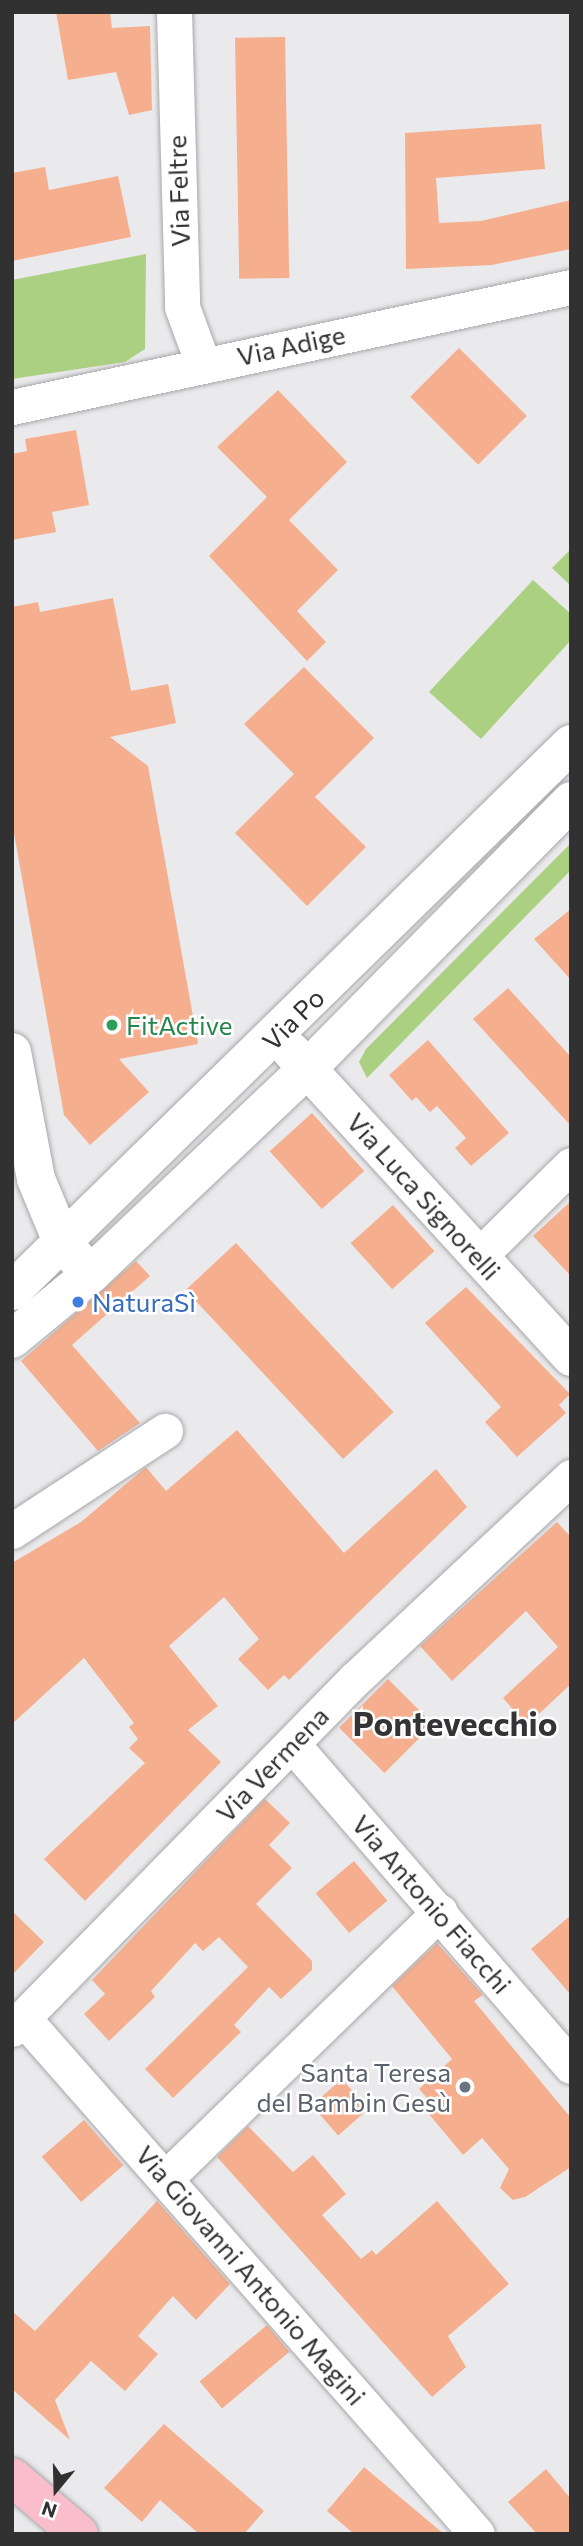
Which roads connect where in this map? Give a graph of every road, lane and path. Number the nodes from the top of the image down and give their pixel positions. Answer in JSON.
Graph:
{"nodes":[{"id":1,"x":174,"y":12,"type":"edge"},
{"id":2,"x":571,"y":287,"type":"edge"},
{"id":3,"x":203,"y":364,"type":"junction"},
{"id":4,"x":12,"y":407,"type":"edge"},
{"id":5,"x":571,"y":744,"type":"edge"},
{"id":6,"x":571,"y":801,"type":"edge"},
{"id":7,"x":277,"y":1036,"type":"junction"},
{"id":8,"x":12,"y":1052,"type":"edge"},
{"id":9,"x":308,"y":1068,"type":"junction"},
{"id":10,"x":571,"y":1165,"type":"edge"},
{"id":11,"x":63,"y":1244,"type":"junction"},
{"id":12,"x":479,"y":1256,"type":"junction"},
{"id":13,"x":92,"y":1273,"type":"junction"},
{"id":14,"x":12,"y":1291,"type":"edge"},
{"id":15,"x":12,"y":1339,"type":"edge"},
{"id":16,"x":571,"y":1357,"type":"edge"},
{"id":17,"x":165,"y":1431,"type":"dead end"},
{"id":18,"x":571,"y":1478,"type":"edge"},
{"id":19,"x":12,"y":1531,"type":"edge"},
{"id":20,"x":292,"y":1744,"type":"junction"},
{"id":21,"x":440,"y":1912,"type":"junction"},
{"id":22,"x":18,"y":2023,"type":"edge"},
{"id":23,"x":571,"y":2066,"type":"edge"},
{"id":24,"x":166,"y":2178,"type":"junction"},
{"id":25,"x":12,"y":2477,"type":"edge"},
{"id":26,"x":79,"y":2534,"type":"edge"},
{"id":27,"x":477,"y":2534,"type":"edge"}],
"edges":[{"from":1,"to":3,"type":"street","name":"Via Feltre"},
{"from":2,"to":3,"type":"street","name":"Via Adige"},
{"from":3,"to":4,"type":"street","name":"Via Adige"},
{"from":5,"to":7,"type":"main road","name":"Via Po"},
{"from":6,"to":9,"type":"main road","name":"Via Po"},
{"from":7,"to":9,"type":"main road","name":"Via Luca Signorelli"},
{"from":7,"to":11,"type":"main road","name":"Via Po"},
{"from":8,"to":11,"type":"main road"},
{"from":9,"to":12,"type":"main road","name":"Via Luca Signorelli"},
{"from":9,"to":13,"type":"main road","name":"Via Po"},
{"from":10,"to":12,"type":"street"},
{"from":11,"to":13,"type":"main road"},
{"from":11,"to":14,"type":"main road","name":"Via Po"},
{"from":12,"to":16,"type":"main road","name":"Via Luca Signorelli"},
{"from":13,"to":15,"type":"main road","name":"Via Po"},
{"from":17,"to":19,"type":"street"},
{"from":18,"to":20,"type":"street","name":"Via Vermena"},
{"from":20,"to":21,"type":"street","name":"Via Antonio Fiacchi"},
{"from":20,"to":22,"type":"street","name":"Via Vermena"},
{"from":21,"to":23,"type":"street","name":"Via Antonio Fiacchi"},
{"from":21,"to":24,"type":"street"},
{"from":22,"to":24,"type":"street","name":"Via Giovanni Antonio Magini"},
{"from":24,"to":27,"type":"street","name":"Via Giovanni Antonio Magini"},
{"from":25,"to":26,"type":"main road"}]}
